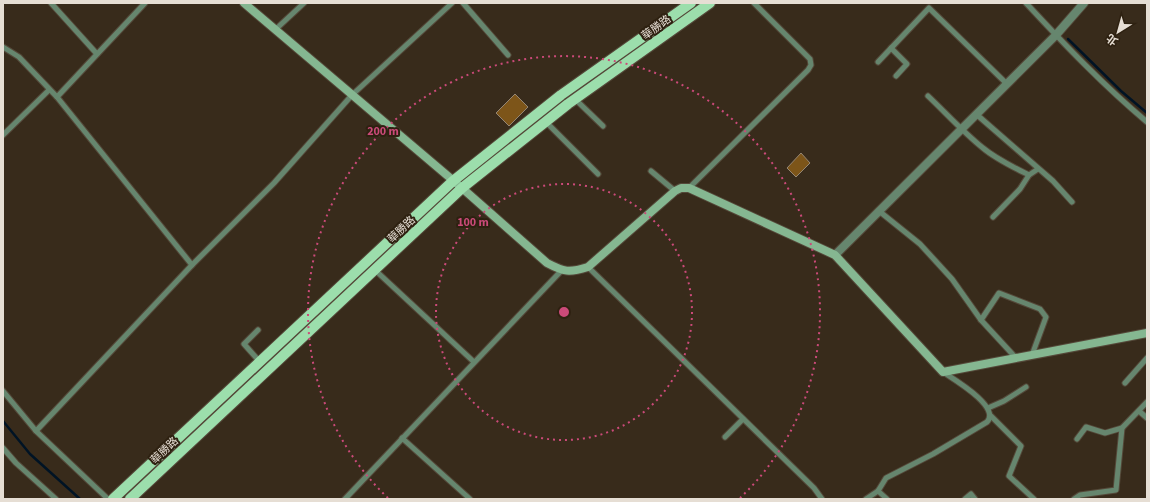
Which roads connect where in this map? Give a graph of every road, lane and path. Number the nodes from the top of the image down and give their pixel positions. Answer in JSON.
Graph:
{"nodes":[{"id":1,"x":51,"y":3,"type":"edge"},
{"id":2,"x":144,"y":3,"type":"edge"},
{"id":3,"x":244,"y":3,"type":"edge"},
{"id":4,"x":304,"y":3,"type":"edge"},
{"id":5,"x":452,"y":3,"type":"edge"},
{"id":6,"x":463,"y":3,"type":"edge"},
{"id":7,"x":691,"y":3,"type":"edge"},
{"id":8,"x":710,"y":3,"type":"edge"},
{"id":9,"x":754,"y":3,"type":"edge"},
{"id":10,"x":1026,"y":3,"type":"edge"},
{"id":11,"x":1084,"y":3,"type":"edge"},
{"id":12,"x":276,"y":29,"type":"junction"},
{"id":13,"x":1056,"y":35,"type":"junction"},
{"id":14,"x":3,"y":47,"type":"edge"},
{"id":15,"x":891,"y":48,"type":"junction"},
{"id":16,"x":98,"y":54,"type":"junction"},
{"id":17,"x":508,"y":55,"type":"dead end"},
{"id":18,"x":878,"y":62,"type":"dead end"},
{"id":19,"x":896,"y":76,"type":"dead end"},
{"id":20,"x":1007,"y":84,"type":"junction"},
{"id":21,"x":49,"y":90,"type":"junction"},
{"id":22,"x":352,"y":95,"type":"junction"},
{"id":23,"x":928,"y":96,"type":"dead end"},
{"id":24,"x":57,"y":97,"type":"junction"},
{"id":25,"x":575,"y":99,"type":"junction"},
{"id":26,"x":976,"y":114,"type":"junction"},
{"id":27,"x":545,"y":121,"type":"junction"},
{"id":28,"x":1147,"y":122,"type":"edge"},
{"id":29,"x":603,"y":126,"type":"dead end"},
{"id":30,"x":961,"y":129,"type":"junction"},
{"id":31,"x":3,"y":135,"type":"edge"},
{"id":32,"x":1038,"y":168,"type":"junction"},
{"id":33,"x":651,"y":171,"type":"dead end"},
{"id":34,"x":598,"y":174,"type":"dead end"},
{"id":35,"x":1029,"y":175,"type":"junction"},
{"id":36,"x":453,"y":181,"type":"junction"},
{"id":37,"x":462,"y":188,"type":"junction"},
{"id":38,"x":688,"y":188,"type":"junction"},
{"id":39,"x":674,"y":191,"type":"junction"},
{"id":40,"x":1072,"y":202,"type":"dead end"},
{"id":41,"x":879,"y":211,"type":"junction"},
{"id":42,"x":993,"y":217,"type":"dead end"},
{"id":43,"x":835,"y":255,"type":"junction"},
{"id":44,"x":192,"y":265,"type":"junction"},
{"id":45,"x":588,"y":267,"type":"junction"},
{"id":46,"x":375,"y":270,"type":"junction"},
{"id":47,"x":561,"y":271,"type":"junction"},
{"id":48,"x":981,"y":320,"type":"junction"},
{"id":49,"x":258,"y":330,"type":"dead end"},
{"id":50,"x":1147,"y":333,"type":"edge"},
{"id":51,"x":1032,"y":355,"type":"junction"},
{"id":52,"x":1016,"y":358,"type":"junction"},
{"id":53,"x":1147,"y":358,"type":"edge"},
{"id":54,"x":260,"y":362,"type":"junction"},
{"id":55,"x":474,"y":362,"type":"junction"},
{"id":56,"x":944,"y":372,"type":"junction"},
{"id":57,"x":1125,"y":383,"type":"dead end"},
{"id":58,"x":1026,"y":387,"type":"dead end"},
{"id":59,"x":3,"y":391,"type":"edge"},
{"id":60,"x":1147,"y":402,"type":"edge"},
{"id":61,"x":988,"y":408,"type":"junction"},
{"id":62,"x":1139,"y":410,"type":"junction"},
{"id":63,"x":990,"y":416,"type":"junction"},
{"id":64,"x":1147,"y":418,"type":"edge"},
{"id":65,"x":743,"y":419,"type":"junction"},
{"id":66,"x":1122,"y":428,"type":"junction"},
{"id":67,"x":36,"y":431,"type":"junction"},
{"id":68,"x":725,"y":437,"type":"dead end"},
{"id":69,"x":402,"y":438,"type":"junction"},
{"id":70,"x":1077,"y":439,"type":"dead end"},
{"id":71,"x":3,"y":448,"type":"edge"},
{"id":72,"x":878,"y":491,"type":"junction"},
{"id":73,"x":56,"y":499,"type":"edge"},
{"id":74,"x":108,"y":499,"type":"edge"},
{"id":75,"x":113,"y":499,"type":"edge"},
{"id":76,"x":130,"y":499,"type":"edge"},
{"id":77,"x":345,"y":499,"type":"edge"},
{"id":78,"x":470,"y":499,"type":"edge"},
{"id":79,"x":822,"y":499,"type":"edge"},
{"id":80,"x":866,"y":499,"type":"edge"},
{"id":81,"x":887,"y":499,"type":"edge"},
{"id":82,"x":965,"y":499,"type":"edge"},
{"id":83,"x":975,"y":499,"type":"edge"},
{"id":84,"x":1034,"y":499,"type":"edge"},
{"id":85,"x":1074,"y":499,"type":"edge"}],
"edges":[{"from":1,"to":16,"type":"lane"},
{"from":2,"to":16,"type":"lane"},
{"from":3,"to":12,"type":"street"},
{"from":4,"to":12,"type":"lane"},
{"from":5,"to":22,"type":"lane"},
{"from":6,"to":17,"type":"lane"},
{"from":7,"to":36,"type":"main road","name":"華勝路"},
{"from":8,"to":25,"type":"main road","name":"華勝路"},
{"from":9,"to":38,"type":"lane"},
{"from":10,"to":13,"type":"lane"},
{"from":11,"to":13,"type":"street"},
{"from":12,"to":22,"type":"street"},
{"from":13,"to":20,"type":"street"},
{"from":13,"to":28,"type":"lane"},
{"from":14,"to":21,"type":"lane"},
{"from":15,"to":18,"type":"lane"},
{"from":15,"to":19,"type":"lane"},
{"from":15,"to":20,"type":"lane"},
{"from":16,"to":24,"type":"lane"},
{"from":20,"to":26,"type":"street"},
{"from":21,"to":24,"type":"lane"},
{"from":21,"to":31,"type":"lane"},
{"from":22,"to":36,"type":"street"},
{"from":22,"to":44,"type":"lane"},
{"from":23,"to":30,"type":"lane"},
{"from":24,"to":44,"type":"lane"},
{"from":25,"to":27,"type":"main road","name":"華勝路"},
{"from":25,"to":29,"type":"lane"},
{"from":26,"to":30,"type":"street"},
{"from":26,"to":32,"type":"lane"},
{"from":27,"to":34,"type":"lane"},
{"from":27,"to":37,"type":"main road","name":"華勝路"},
{"from":30,"to":35,"type":"lane"},
{"from":30,"to":41,"type":"street"},
{"from":32,"to":35,"type":"lane"},
{"from":32,"to":40,"type":"lane"},
{"from":33,"to":39,"type":"lane"},
{"from":35,"to":42,"type":"lane"},
{"from":36,"to":37,"type":"street"},
{"from":36,"to":54,"type":"main road","name":"華勝路"},
{"from":37,"to":46,"type":"main road","name":"華勝路"},
{"from":37,"to":47,"type":"street"},
{"from":38,"to":39,"type":"street"},
{"from":38,"to":43,"type":"street"},
{"from":39,"to":45,"type":"street"},
{"from":41,"to":43,"type":"street"},
{"from":41,"to":48,"type":"lane"},
{"from":43,"to":56,"type":"street"},
{"from":44,"to":67,"type":"lane"},
{"from":45,"to":47,"type":"street"},
{"from":45,"to":65,"type":"lane"},
{"from":46,"to":55,"type":"lane"},
{"from":46,"to":76,"type":"main road","name":"華勝路"},
{"from":47,"to":55,"type":"lane"},
{"from":48,"to":51,"type":"lane"},
{"from":48,"to":52,"type":"lane"},
{"from":49,"to":54,"type":"lane"},
{"from":50,"to":51,"type":"street"},
{"from":51,"to":52,"type":"street"},
{"from":52,"to":56,"type":"street"},
{"from":53,"to":57,"type":"lane"},
{"from":54,"to":75,"type":"main road","name":"華勝路"},
{"from":55,"to":69,"type":"lane"},
{"from":56,"to":61,"type":"lane"},
{"from":58,"to":61,"type":"lane"},
{"from":59,"to":67,"type":"lane"},
{"from":60,"to":62,"type":"lane"},
{"from":61,"to":63,"type":"lane"},
{"from":62,"to":64,"type":"lane"},
{"from":62,"to":66,"type":"lane"},
{"from":63,"to":72,"type":"lane"},
{"from":63,"to":84,"type":"lane"},
{"from":65,"to":68,"type":"lane"},
{"from":65,"to":79,"type":"lane"},
{"from":66,"to":70,"type":"lane"},
{"from":66,"to":85,"type":"lane"},
{"from":67,"to":74,"type":"lane"},
{"from":69,"to":77,"type":"lane"},
{"from":69,"to":78,"type":"lane"},
{"from":71,"to":73,"type":"lane"},
{"from":72,"to":80,"type":"lane"},
{"from":72,"to":81,"type":"lane"},
{"from":82,"to":83,"type":"lane"}]}
